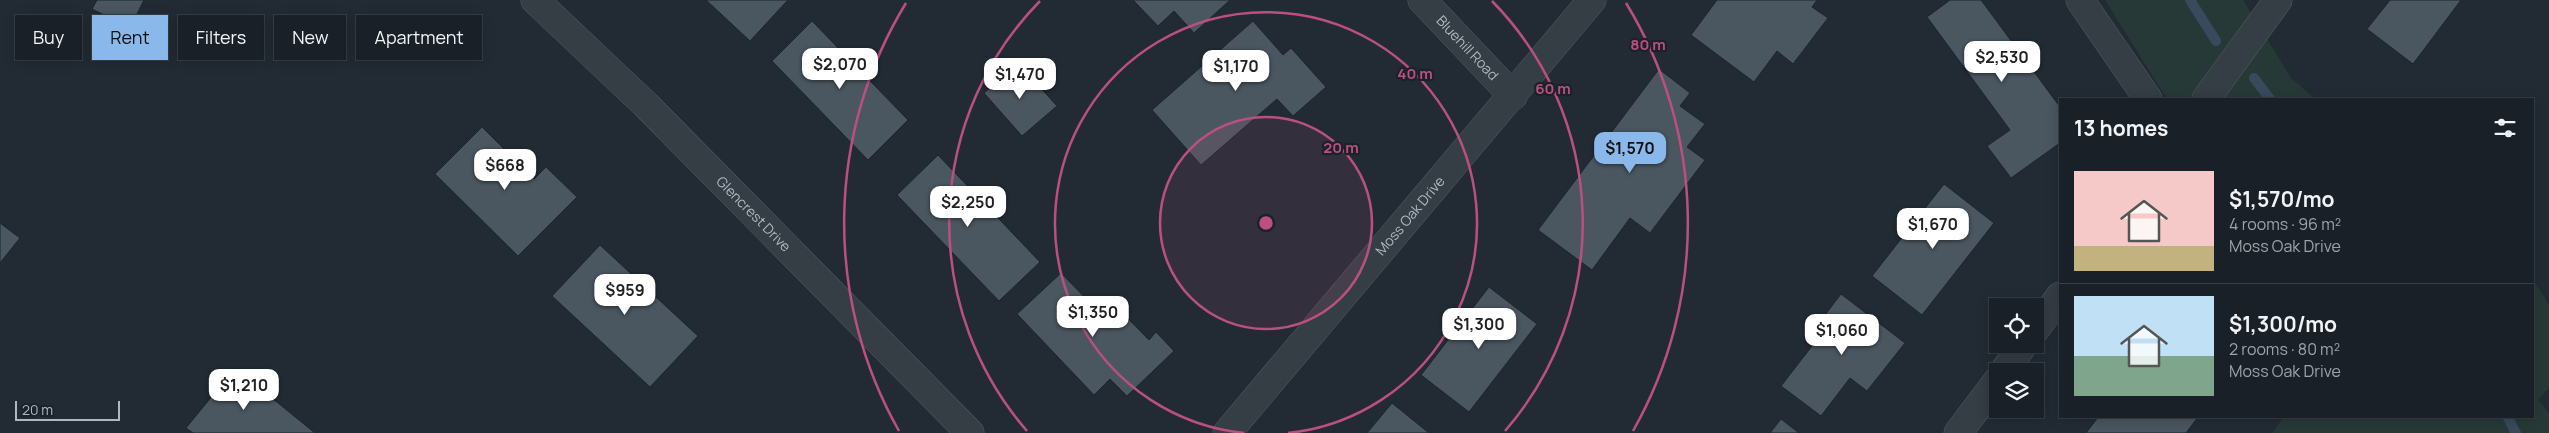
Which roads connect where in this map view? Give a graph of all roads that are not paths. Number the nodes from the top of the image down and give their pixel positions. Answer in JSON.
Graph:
{"nodes":[{"id":1,"x":535,"y":0,"type":"edge"},
{"id":2,"x":1422,"y":0,"type":"edge"},
{"id":3,"x":1592,"y":0,"type":"edge"},
{"id":4,"x":2080,"y":0,"type":"edge"},
{"id":5,"x":2278,"y":0,"type":"edge"},
{"id":6,"x":1513,"y":96,"type":"junction"},
{"id":7,"x":2147,"y":98,"type":"edge"},
{"id":8,"x":2207,"y":98,"type":"edge"},
{"id":9,"x":2059,"y":297,"type":"edge"},
{"id":10,"x":2044,"y":318,"type":"edge"},
{"id":11,"x":1989,"y":392,"type":"edge"},
{"id":12,"x":970,"y":433,"type":"edge"},
{"id":13,"x":1227,"y":433,"type":"edge"},
{"id":14,"x":1958,"y":433,"type":"edge"}],
"edges":[{"from":1,"to":12,"type":"street","name":"Glencrest Drive"},
{"from":2,"to":6,"type":"street","name":"Bluehill Road"},
{"from":3,"to":6,"type":"street","name":"Moss Oak Drive"},
{"from":4,"to":7,"type":"street"},
{"from":5,"to":8,"type":"street"},
{"from":6,"to":13,"type":"street","name":"Moss Oak Drive"},
{"from":9,"to":10,"type":"street"},
{"from":11,"to":14,"type":"street"}]}
